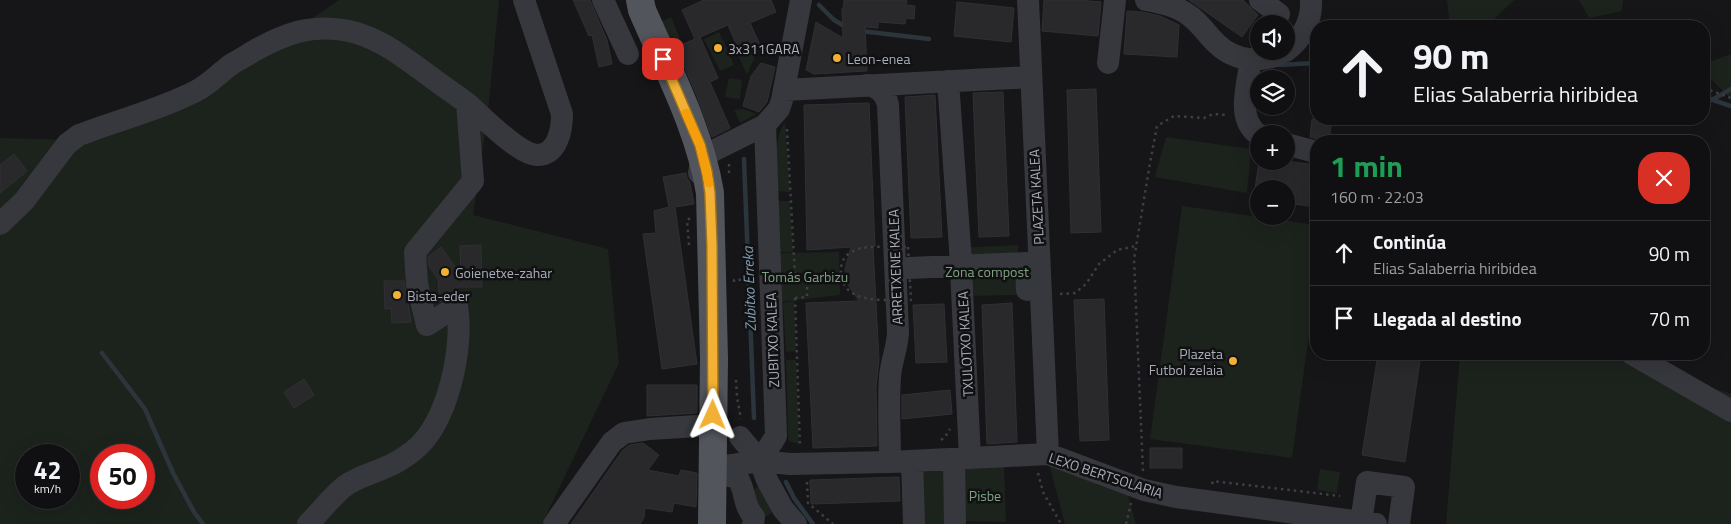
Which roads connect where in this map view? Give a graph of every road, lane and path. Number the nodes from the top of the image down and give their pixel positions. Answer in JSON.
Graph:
{"nodes":[{"id":1,"x":524,"y":0,"type":"edge"},
{"id":2,"x":603,"y":0,"type":"edge"},
{"id":3,"x":628,"y":0,"type":"edge"},
{"id":4,"x":640,"y":0,"type":"edge"},
{"id":5,"x":801,"y":0,"type":"edge"},
{"id":6,"x":1028,"y":0,"type":"edge"},
{"id":7,"x":1114,"y":0,"type":"edge"},
{"id":8,"x":1146,"y":0,"type":"edge"},
{"id":9,"x":1260,"y":0,"type":"edge"},
{"id":10,"x":1311,"y":0,"type":"edge"},
{"id":11,"x":1279,"y":14,"type":"dead end"},
{"id":12,"x":1295,"y":43,"type":"edge"},
{"id":13,"x":628,"y":54,"type":"dead end"},
{"id":14,"x":1250,"y":60,"type":"edge"},
{"id":15,"x":1251,"y":60,"type":"edge"},
{"id":16,"x":1108,"y":63,"type":"dead end"},
{"id":17,"x":1030,"y":77,"type":"junction"},
{"id":18,"x":948,"y":81,"type":"junction"},
{"id":19,"x":866,"y":85,"type":"junction"},
{"id":20,"x":785,"y":90,"type":"junction"},
{"id":21,"x":1710,"y":90,"type":"edge"},
{"id":22,"x":1731,"y":98,"type":"edge"},
{"id":23,"x":467,"y":103,"type":"junction"},
{"id":24,"x":1228,"y":114,"type":"dead end"},
{"id":25,"x":765,"y":125,"type":"junction"},
{"id":26,"x":1250,"y":127,"type":"edge"},
{"id":27,"x":1295,"y":146,"type":"edge"},
{"id":28,"x":1310,"y":150,"type":"edge"},
{"id":29,"x":710,"y":163,"type":"junction"},
{"id":30,"x":729,"y":176,"type":"dead end"},
{"id":31,"x":702,"y":215,"type":"junction"},
{"id":32,"x":0,"y":224,"type":"edge"},
{"id":33,"x":1136,"y":246,"type":"junction"},
{"id":34,"x":689,"y":247,"type":"dead end"},
{"id":35,"x":874,"y":248,"type":"dead end"},
{"id":36,"x":961,"y":265,"type":"junction"},
{"id":37,"x":910,"y":268,"type":"dead end"},
{"id":38,"x":841,"y":274,"type":"junction"},
{"id":39,"x":795,"y":276,"type":"dead end"},
{"id":40,"x":807,"y":276,"type":"junction"},
{"id":41,"x":738,"y":279,"type":"dead end"},
{"id":42,"x":755,"y":279,"type":"dead end"},
{"id":43,"x":1040,"y":295,"type":"junction"},
{"id":44,"x":795,"y":298,"type":"junction"},
{"id":45,"x":788,"y":299,"type":"dead end"},
{"id":46,"x":876,"y":299,"type":"dead end"},
{"id":47,"x":1642,"y":360,"type":"edge"},
{"id":48,"x":1731,"y":411,"type":"edge"},
{"id":49,"x":954,"y":421,"type":"dead end"},
{"id":50,"x":722,"y":426,"type":"junction"},
{"id":51,"x":938,"y":442,"type":"dead end"},
{"id":52,"x":794,"y":446,"type":"dead end"},
{"id":53,"x":1040,"y":454,"type":"junction"},
{"id":54,"x":962,"y":458,"type":"junction"},
{"id":55,"x":760,"y":460,"type":"junction"},
{"id":56,"x":901,"y":462,"type":"junction"},
{"id":57,"x":721,"y":467,"type":"junction"},
{"id":58,"x":806,"y":475,"type":"dead end"},
{"id":59,"x":1144,"y":490,"type":"junction"},
{"id":60,"x":1301,"y":492,"type":"dead end"},
{"id":61,"x":1340,"y":496,"type":"dead end"},
{"id":62,"x":1369,"y":523,"type":"edge"},
{"id":63,"x":308,"y":524,"type":"edge"},
{"id":64,"x":554,"y":524,"type":"edge"},
{"id":65,"x":712,"y":524,"type":"edge"},
{"id":66,"x":753,"y":524,"type":"edge"},
{"id":67,"x":796,"y":524,"type":"edge"},
{"id":68,"x":832,"y":524,"type":"edge"},
{"id":69,"x":914,"y":524,"type":"edge"},
{"id":70,"x":955,"y":524,"type":"edge"},
{"id":71,"x":1061,"y":524,"type":"edge"},
{"id":72,"x":1399,"y":524,"type":"edge"}],
"edges":[{"from":1,"to":23,"type":"street"},
{"from":2,"to":13,"type":"street"},
{"from":3,"to":29,"type":"main road"},
{"from":4,"to":29,"type":"main road"},
{"from":5,"to":20,"type":"street"},
{"from":6,"to":17,"type":"street","name":"PLAZETA KALEA"},
{"from":7,"to":16,"type":"street"},
{"from":8,"to":14,"type":"street"},
{"from":9,"to":11,"type":"street"},
{"from":10,"to":12,"type":"street"},
{"from":15,"to":26,"type":"street"},
{"from":17,"to":18,"type":"street"},
{"from":17,"to":43,"type":"street","name":"PLAZETA KALEA"},
{"from":18,"to":19,"type":"street"},
{"from":18,"to":36,"type":"street","name":"TXULOTXO KALEA"},
{"from":19,"to":20,"type":"street"},
{"from":19,"to":56,"type":"street","name":"ARRETXENE KALEA"},
{"from":20,"to":25,"type":"street"},
{"from":21,"to":22,"type":"path"},
{"from":23,"to":32,"type":"street"},
{"from":23,"to":63,"type":"street"},
{"from":24,"to":33,"type":"path"},
{"from":25,"to":29,"type":"street"},
{"from":25,"to":55,"type":"street","name":"ZUBITXO KALEA"},
{"from":27,"to":28,"type":"street"},
{"from":29,"to":30,"type":"path"},
{"from":29,"to":31,"type":"main road"},
{"from":31,"to":34,"type":"path"},
{"from":31,"to":50,"type":"main road"},
{"from":33,"to":43,"type":"path"},
{"from":33,"to":59,"type":"path"},
{"from":35,"to":38,"type":"path"},
{"from":36,"to":37,"type":"street"},
{"from":36,"to":43,"type":"street"},
{"from":36,"to":54,"type":"street","name":"TXULOTXO KALEA"},
{"from":38,"to":40,"type":"path"},
{"from":38,"to":46,"type":"path"},
{"from":39,"to":40,"type":"path"},
{"from":40,"to":44,"type":"path"},
{"from":41,"to":42,"type":"path"},
{"from":43,"to":53,"type":"street","name":"PLAZETA KALEA"},
{"from":44,"to":45,"type":"path"},
{"from":44,"to":52,"type":"path"},
{"from":47,"to":48,"type":"street"},
{"from":49,"to":51,"type":"path"},
{"from":50,"to":55,"type":"street"},
{"from":50,"to":57,"type":"main road"},
{"from":50,"to":64,"type":"street"},
{"from":53,"to":54,"type":"street","name":"LEXO BERTSOLARIA"},
{"from":53,"to":59,"type":"street","name":"LEXO BERTSOLARIA"},
{"from":53,"to":71,"type":"path"},
{"from":54,"to":56,"type":"street","name":"LEXO BERTSOLARIA"},
{"from":54,"to":70,"type":"street","name":"TXULOTXO KALEA"},
{"from":55,"to":56,"type":"street","name":"LEXO BERTSOLARIA"},
{"from":55,"to":57,"type":"street","name":"LEXO BERTSOLARIA"},
{"from":55,"to":67,"type":"street"},
{"from":56,"to":69,"type":"street","name":"ARRETXENE KALEA"},
{"from":57,"to":65,"type":"main road"},
{"from":57,"to":66,"type":"street"},
{"from":58,"to":68,"type":"path"},
{"from":59,"to":62,"type":"street","name":"LEXO BERTSOLARIA"},
{"from":60,"to":61,"type":"path"},
{"from":62,"to":72,"type":"street","name":"LEXO BERTSOLARIA"}]}
